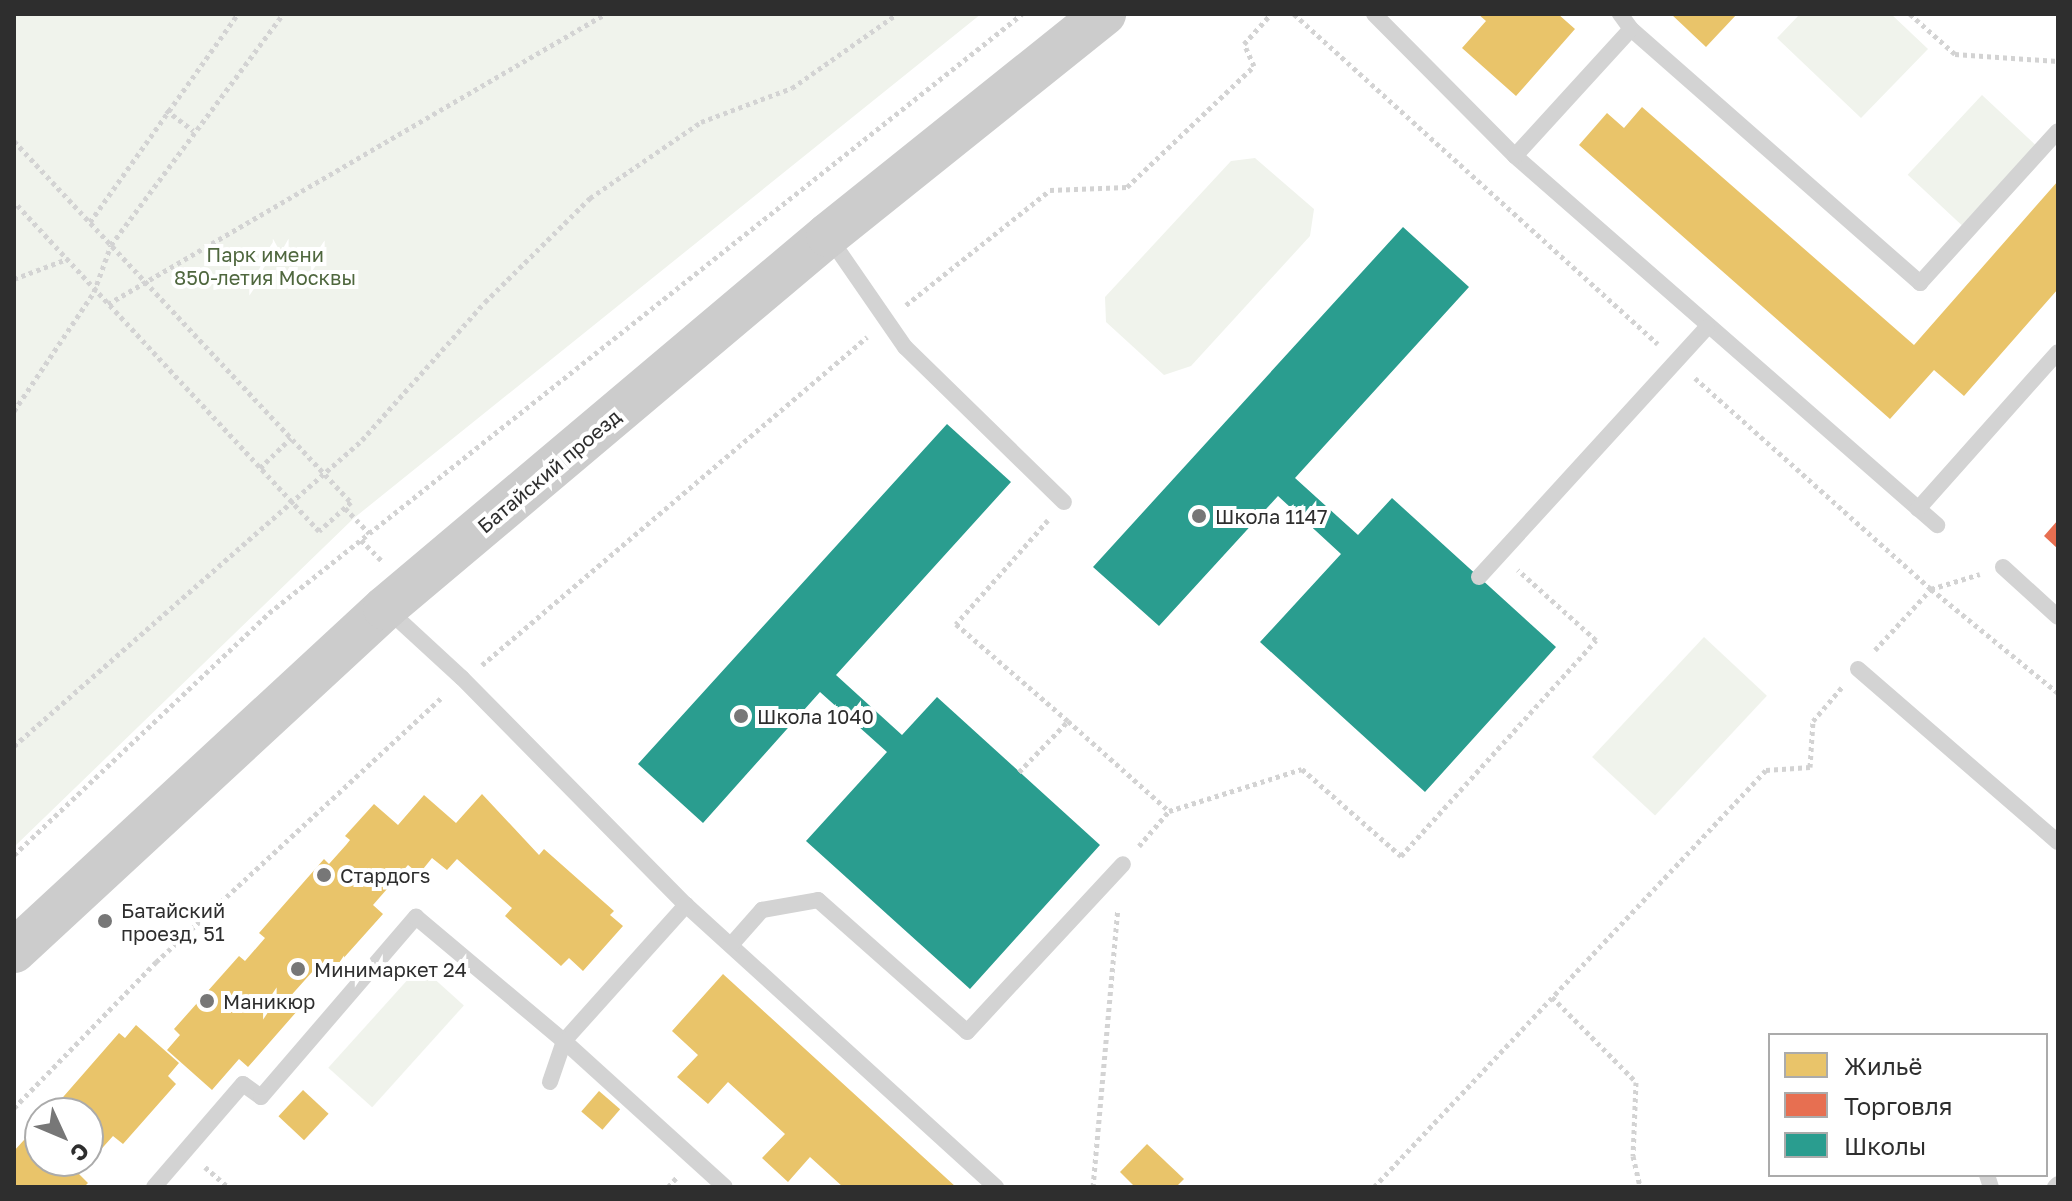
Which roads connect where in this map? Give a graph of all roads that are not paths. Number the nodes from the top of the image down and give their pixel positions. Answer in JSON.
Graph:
{"nodes":[{"id":1,"x":1104,"y":14,"type":"edge"},
{"id":2,"x":1374,"y":14,"type":"edge"},
{"id":3,"x":1620,"y":14,"type":"edge"},
{"id":4,"x":1631,"y":29,"type":"junction"},
{"id":5,"x":2058,"y":131,"type":"edge"},
{"id":6,"x":1515,"y":156,"type":"junction"},
{"id":7,"x":828,"y":235,"type":"junction"},
{"id":8,"x":1707,"y":327,"type":"junction"},
{"id":9,"x":2058,"y":352,"type":"edge"},
{"id":10,"x":1064,"y":502,"type":"road end"},
{"id":11,"x":1918,"y":509,"type":"junction"},
{"id":12,"x":1937,"y":525,"type":"dead end"},
{"id":13,"x":2003,"y":567,"type":"road end"},
{"id":14,"x":1479,"y":577,"type":"dead end"},
{"id":15,"x":385,"y":608,"type":"junction"},
{"id":16,"x":2058,"y":617,"type":"edge"},
{"id":17,"x":1858,"y":669,"type":"road end"},
{"id":18,"x":2058,"y":842,"type":"edge"},
{"id":19,"x":1123,"y":864,"type":"road end"},
{"id":20,"x":686,"y":905,"type":"junction"},
{"id":21,"x":731,"y":945,"type":"junction"},
{"id":22,"x":14,"y":951,"type":"edge"},
{"id":23,"x":564,"y":1041,"type":"junction"},
{"id":24,"x":550,"y":1082,"type":"dead end"},
{"id":25,"x":154,"y":1187,"type":"edge"},
{"id":26,"x":725,"y":1187,"type":"edge"},
{"id":27,"x":996,"y":1187,"type":"edge"}],
"edges":[{"from":1,"to":7,"type":"main road","name":"Батайский проезд"},
{"from":2,"to":6,"type":"lane"},
{"from":3,"to":4,"type":"lane"},
{"from":4,"to":5,"type":"lane"},
{"from":4,"to":6,"type":"lane"},
{"from":6,"to":8,"type":"lane"},
{"from":7,"to":10,"type":"lane"},
{"from":7,"to":15,"type":"main road","name":"Батайский проезд"},
{"from":8,"to":11,"type":"lane"},
{"from":8,"to":14,"type":"lane"},
{"from":9,"to":11,"type":"lane"},
{"from":11,"to":12,"type":"lane"},
{"from":13,"to":16,"type":"lane"},
{"from":15,"to":20,"type":"lane"},
{"from":15,"to":22,"type":"main road","name":"Батайский проезд"},
{"from":17,"to":18,"type":"lane"},
{"from":19,"to":21,"type":"lane"},
{"from":20,"to":21,"type":"lane"},
{"from":20,"to":23,"type":"lane"},
{"from":21,"to":27,"type":"lane"},
{"from":23,"to":24,"type":"lane"},
{"from":23,"to":25,"type":"lane"},
{"from":23,"to":26,"type":"lane"}]}
